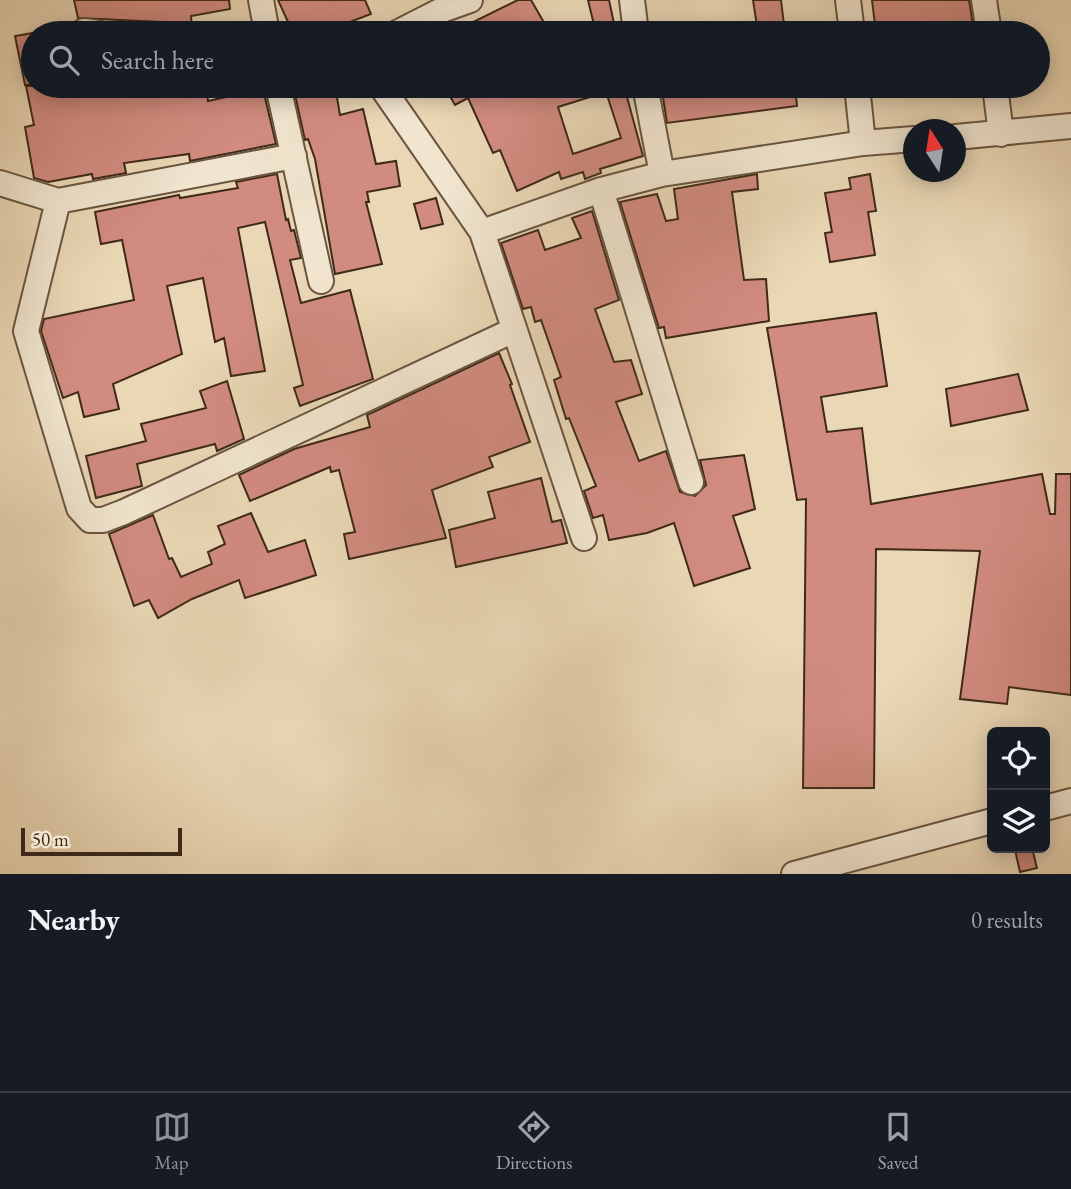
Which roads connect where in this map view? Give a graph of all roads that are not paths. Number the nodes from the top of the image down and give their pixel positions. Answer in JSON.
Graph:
{"nodes":[{"id":1,"x":261,"y":0,"type":"edge"},
{"id":2,"x":470,"y":0,"type":"edge"},
{"id":3,"x":632,"y":0,"type":"edge"},
{"id":4,"x":848,"y":0,"type":"edge"},
{"id":5,"x":984,"y":0,"type":"edge"},
{"id":6,"x":265,"y":21,"type":"edge"},
{"id":7,"x":420,"y":21,"type":"edge"},
{"id":8,"x":635,"y":21,"type":"edge"},
{"id":9,"x":851,"y":21,"type":"edge"},
{"id":10,"x":987,"y":21,"type":"edge"},
{"id":11,"x":281,"y":98,"type":"edge"},
{"id":12,"x":389,"y":98,"type":"edge"},
{"id":13,"x":647,"y":98,"type":"edge"},
{"id":14,"x":858,"y":98,"type":"edge"},
{"id":15,"x":996,"y":98,"type":"edge"},
{"id":16,"x":1071,"y":125,"type":"edge"},
{"id":17,"x":1001,"y":134,"type":"junction"},
{"id":18,"x":966,"y":136,"type":"edge"},
{"id":19,"x":903,"y":140,"type":"edge"},
{"id":20,"x":863,"y":143,"type":"junction"},
{"id":21,"x":294,"y":156,"type":"junction"},
{"id":22,"x":662,"y":174,"type":"junction"},
{"id":23,"x":0,"y":183,"type":"edge"},
{"id":24,"x":601,"y":190,"type":"junction"},
{"id":25,"x":58,"y":201,"type":"junction"},
{"id":26,"x":482,"y":232,"type":"junction"},
{"id":27,"x":321,"y":281,"type":"dead end"},
{"id":28,"x":514,"y":330,"type":"junction"},
{"id":29,"x":691,"y":482,"type":"dead end"},
{"id":30,"x":584,"y":538,"type":"dead end"},
{"id":31,"x":1071,"y":801,"type":"edge"},
{"id":32,"x":1050,"y":807,"type":"edge"},
{"id":33,"x":987,"y":822,"type":"edge"},
{"id":34,"x":794,"y":874,"type":"edge"}],
"edges":[{"from":1,"to":6,"type":"street"},
{"from":2,"to":7,"type":"street"},
{"from":3,"to":8,"type":"street"},
{"from":4,"to":9,"type":"street"},
{"from":5,"to":10,"type":"street"},
{"from":11,"to":21,"type":"street"},
{"from":12,"to":26,"type":"street"},
{"from":13,"to":22,"type":"street"},
{"from":14,"to":20,"type":"street"},
{"from":15,"to":17,"type":"street"},
{"from":16,"to":17,"type":"street"},
{"from":17,"to":18,"type":"street"},
{"from":19,"to":20,"type":"street"},
{"from":20,"to":22,"type":"street"},
{"from":21,"to":25,"type":"street"},
{"from":21,"to":27,"type":"street"},
{"from":22,"to":24,"type":"street"},
{"from":23,"to":25,"type":"street"},
{"from":24,"to":26,"type":"street"},
{"from":24,"to":29,"type":"street"},
{"from":25,"to":28,"type":"street"},
{"from":26,"to":28,"type":"street"},
{"from":28,"to":30,"type":"street"},
{"from":31,"to":32,"type":"street"},
{"from":33,"to":34,"type":"street"}]}
